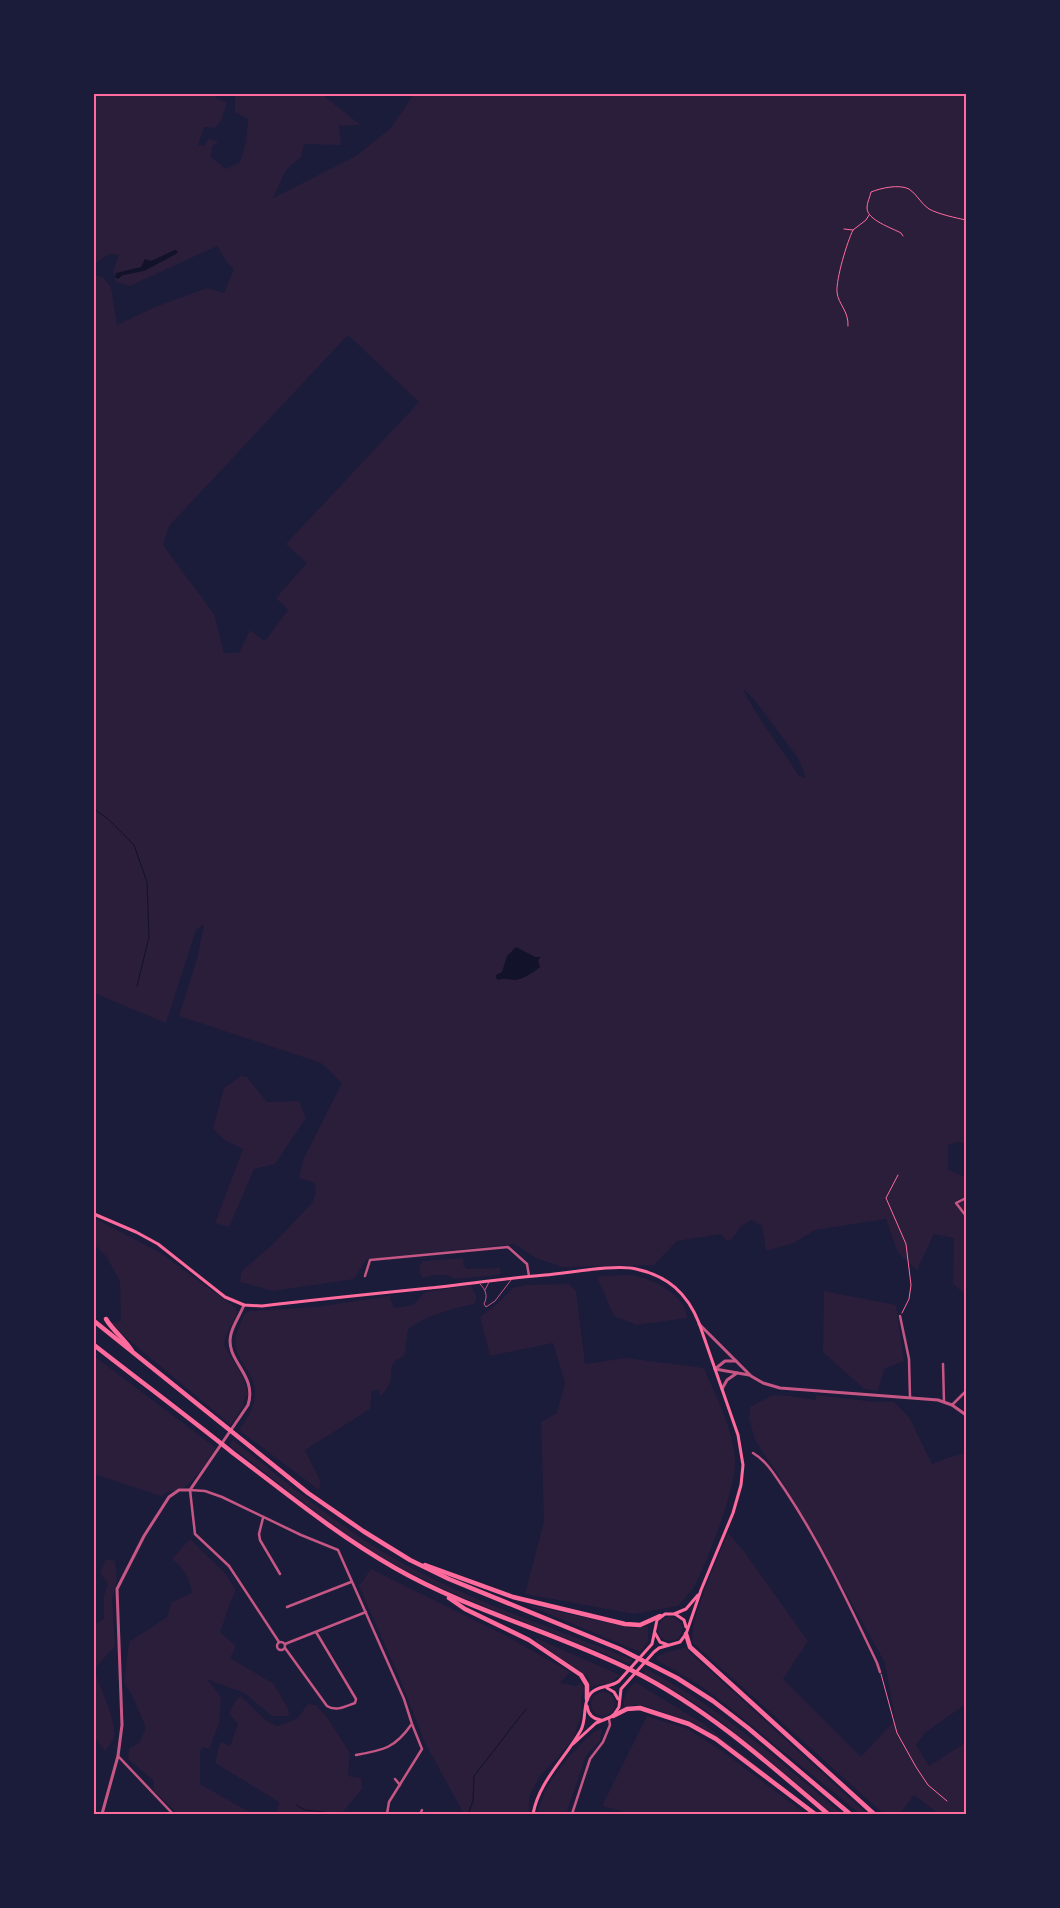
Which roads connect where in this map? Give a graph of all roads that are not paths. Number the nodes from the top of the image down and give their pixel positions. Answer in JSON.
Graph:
{"nodes":[{"id":1,"x":966,"y":1198,"type":"edge"},
{"id":2,"x":94,"y":1214,"type":"edge"},
{"id":3,"x":966,"y":1216,"type":"edge"},
{"id":4,"x":365,"y":1276,"type":"dead end"},
{"id":5,"x":529,"y":1276,"type":"junction"},
{"id":6,"x":513,"y":1278,"type":"junction"},
{"id":7,"x":490,"y":1280,"type":"junction"},
{"id":8,"x":477,"y":1282,"type":"junction"},
{"id":9,"x":485,"y":1290,"type":"junction"},
{"id":10,"x":244,"y":1305,"type":"junction"},
{"id":11,"x":900,"y":1316,"type":"road end"},
{"id":12,"x":106,"y":1319,"type":"dead end"},
{"id":13,"x":94,"y":1321,"type":"edge"},
{"id":14,"x":699,"y":1323,"type":"junction"},
{"id":15,"x":94,"y":1345,"type":"edge"},
{"id":16,"x":134,"y":1355,"type":"junction"},
{"id":17,"x":736,"y":1362,"type":"junction"},
{"id":18,"x":942,"y":1364,"type":"dead end"},
{"id":19,"x":715,"y":1369,"type":"junction"},
{"id":20,"x":738,"y":1372,"type":"junction"},
{"id":21,"x":751,"y":1376,"type":"junction"},
{"id":22,"x":722,"y":1389,"type":"junction"},
{"id":23,"x":965,"y":1391,"type":"edge"},
{"id":24,"x":910,"y":1397,"type":"junction"},
{"id":25,"x":944,"y":1402,"type":"junction"},
{"id":26,"x":952,"y":1405,"type":"junction"},
{"id":27,"x":966,"y":1415,"type":"edge"},
{"id":28,"x":753,"y":1453,"type":"dead end"},
{"id":29,"x":190,"y":1490,"type":"junction"},
{"id":30,"x":263,"y":1518,"type":"junction"},
{"id":31,"x":410,"y":1560,"type":"junction"},
{"id":32,"x":280,"y":1574,"type":"dead end"},
{"id":33,"x":351,"y":1582,"type":"junction"},
{"id":34,"x":437,"y":1590,"type":"junction"},
{"id":35,"x":701,"y":1590,"type":"junction"},
{"id":36,"x":287,"y":1607,"type":"dead end"},
{"id":37,"x":366,"y":1612,"type":"junction"},
{"id":38,"x":674,"y":1614,"type":"junction"},
{"id":39,"x":660,"y":1616,"type":"junction"},
{"id":40,"x":316,"y":1632,"type":"junction"},
{"id":41,"x":686,"y":1632,"type":"junction"},
{"id":42,"x":655,"y":1633,"type":"junction"},
{"id":43,"x":279,"y":1642,"type":"junction"},
{"id":44,"x":670,"y":1645,"type":"junction"},
{"id":45,"x":285,"y":1646,"type":"junction"},
{"id":46,"x":880,"y":1672,"type":"road end"},
{"id":47,"x":604,"y":1688,"type":"junction"},
{"id":48,"x":587,"y":1701,"type":"junction"},
{"id":49,"x":619,"y":1702,"type":"junction"},
{"id":50,"x":611,"y":1718,"type":"junction"},
{"id":51,"x":604,"y":1720,"type":"junction"},
{"id":52,"x":412,"y":1724,"type":"junction"},
{"id":53,"x":573,"y":1744,"type":"junction"},
{"id":54,"x":118,"y":1756,"type":"junction"},
{"id":55,"x":356,"y":1756,"type":"dead end"},
{"id":56,"x":395,"y":1779,"type":"dead end"},
{"id":57,"x":400,"y":1785,"type":"junction"},
{"id":58,"x":422,"y":1810,"type":"dead end"},
{"id":59,"x":102,"y":1814,"type":"edge"},
{"id":60,"x":173,"y":1814,"type":"edge"},
{"id":61,"x":387,"y":1814,"type":"edge"},
{"id":62,"x":420,"y":1814,"type":"edge"},
{"id":63,"x":533,"y":1814,"type":"edge"},
{"id":64,"x":572,"y":1814,"type":"edge"},
{"id":65,"x":815,"y":1814,"type":"edge"},
{"id":66,"x":828,"y":1814,"type":"edge"},
{"id":67,"x":850,"y":1814,"type":"edge"},
{"id":68,"x":874,"y":1814,"type":"edge"}],
"edges":[{"from":1,"to":3,"type":"street"},
{"from":2,"to":10,"type":"main road"},
{"from":4,"to":5,"type":"street"},
{"from":5,"to":6,"type":"main road"},
{"from":5,"to":14,"type":"main road"},
{"from":6,"to":7,"type":"main road"},
{"from":6,"to":9,"type":"lane"},
{"from":7,"to":8,"type":"main road"},
{"from":7,"to":9,"type":"lane"},
{"from":8,"to":9,"type":"lane"},
{"from":8,"to":10,"type":"main road"},
{"from":10,"to":29,"type":"street"},
{"from":11,"to":24,"type":"street"},
{"from":12,"to":16,"type":"highway"},
{"from":13,"to":16,"type":"highway"},
{"from":14,"to":17,"type":"street"},
{"from":14,"to":19,"type":"main road"},
{"from":15,"to":34,"type":"highway"},
{"from":16,"to":31,"type":"highway"},
{"from":17,"to":19,"type":"street"},
{"from":17,"to":21,"type":"street"},
{"from":18,"to":25,"type":"street"},
{"from":19,"to":20,"type":"street"},
{"from":19,"to":22,"type":"main road"},
{"from":20,"to":21,"type":"street"},
{"from":20,"to":22,"type":"street"},
{"from":21,"to":24,"type":"street"},
{"from":22,"to":35,"type":"main road"},
{"from":23,"to":26,"type":"street"},
{"from":24,"to":25,"type":"street"},
{"from":25,"to":26,"type":"street"},
{"from":26,"to":27,"type":"street"},
{"from":28,"to":46,"type":"street"},
{"from":29,"to":30,"type":"street"},
{"from":29,"to":43,"type":"street"},
{"from":29,"to":54,"type":"street"},
{"from":30,"to":32,"type":"street"},
{"from":30,"to":33,"type":"street"},
{"from":31,"to":39,"type":"highway"},
{"from":31,"to":67,"type":"highway"},
{"from":33,"to":36,"type":"street"},
{"from":33,"to":37,"type":"street"},
{"from":34,"to":48,"type":"highway"},
{"from":34,"to":66,"type":"highway"},
{"from":35,"to":38,"type":"main road"},
{"from":35,"to":41,"type":"main road"},
{"from":37,"to":40,"type":"street"},
{"from":37,"to":52,"type":"street"},
{"from":38,"to":39,"type":"main road"},
{"from":38,"to":41,"type":"main road"},
{"from":39,"to":42,"type":"main road"},
{"from":40,"to":45,"type":"street"},
{"from":40,"to":45,"type":"street"},
{"from":41,"to":44,"type":"main road"},
{"from":41,"to":68,"type":"highway"},
{"from":42,"to":44,"type":"main road"},
{"from":42,"to":47,"type":"main road"},
{"from":43,"to":45,"type":"street"},
{"from":43,"to":45,"type":"street"},
{"from":44,"to":49,"type":"main road"},
{"from":47,"to":48,"type":"main road"},
{"from":47,"to":49,"type":"main road"},
{"from":48,"to":51,"type":"main road"},
{"from":48,"to":53,"type":"main road"},
{"from":49,"to":50,"type":"main road"},
{"from":50,"to":51,"type":"main road"},
{"from":50,"to":64,"type":"street"},
{"from":50,"to":65,"type":"highway"},
{"from":51,"to":53,"type":"main road"},
{"from":52,"to":55,"type":"street"},
{"from":52,"to":57,"type":"street"},
{"from":53,"to":63,"type":"main road"},
{"from":54,"to":59,"type":"street"},
{"from":54,"to":60,"type":"street"},
{"from":56,"to":57,"type":"street"},
{"from":57,"to":61,"type":"street"},
{"from":58,"to":62,"type":"street"}]}
